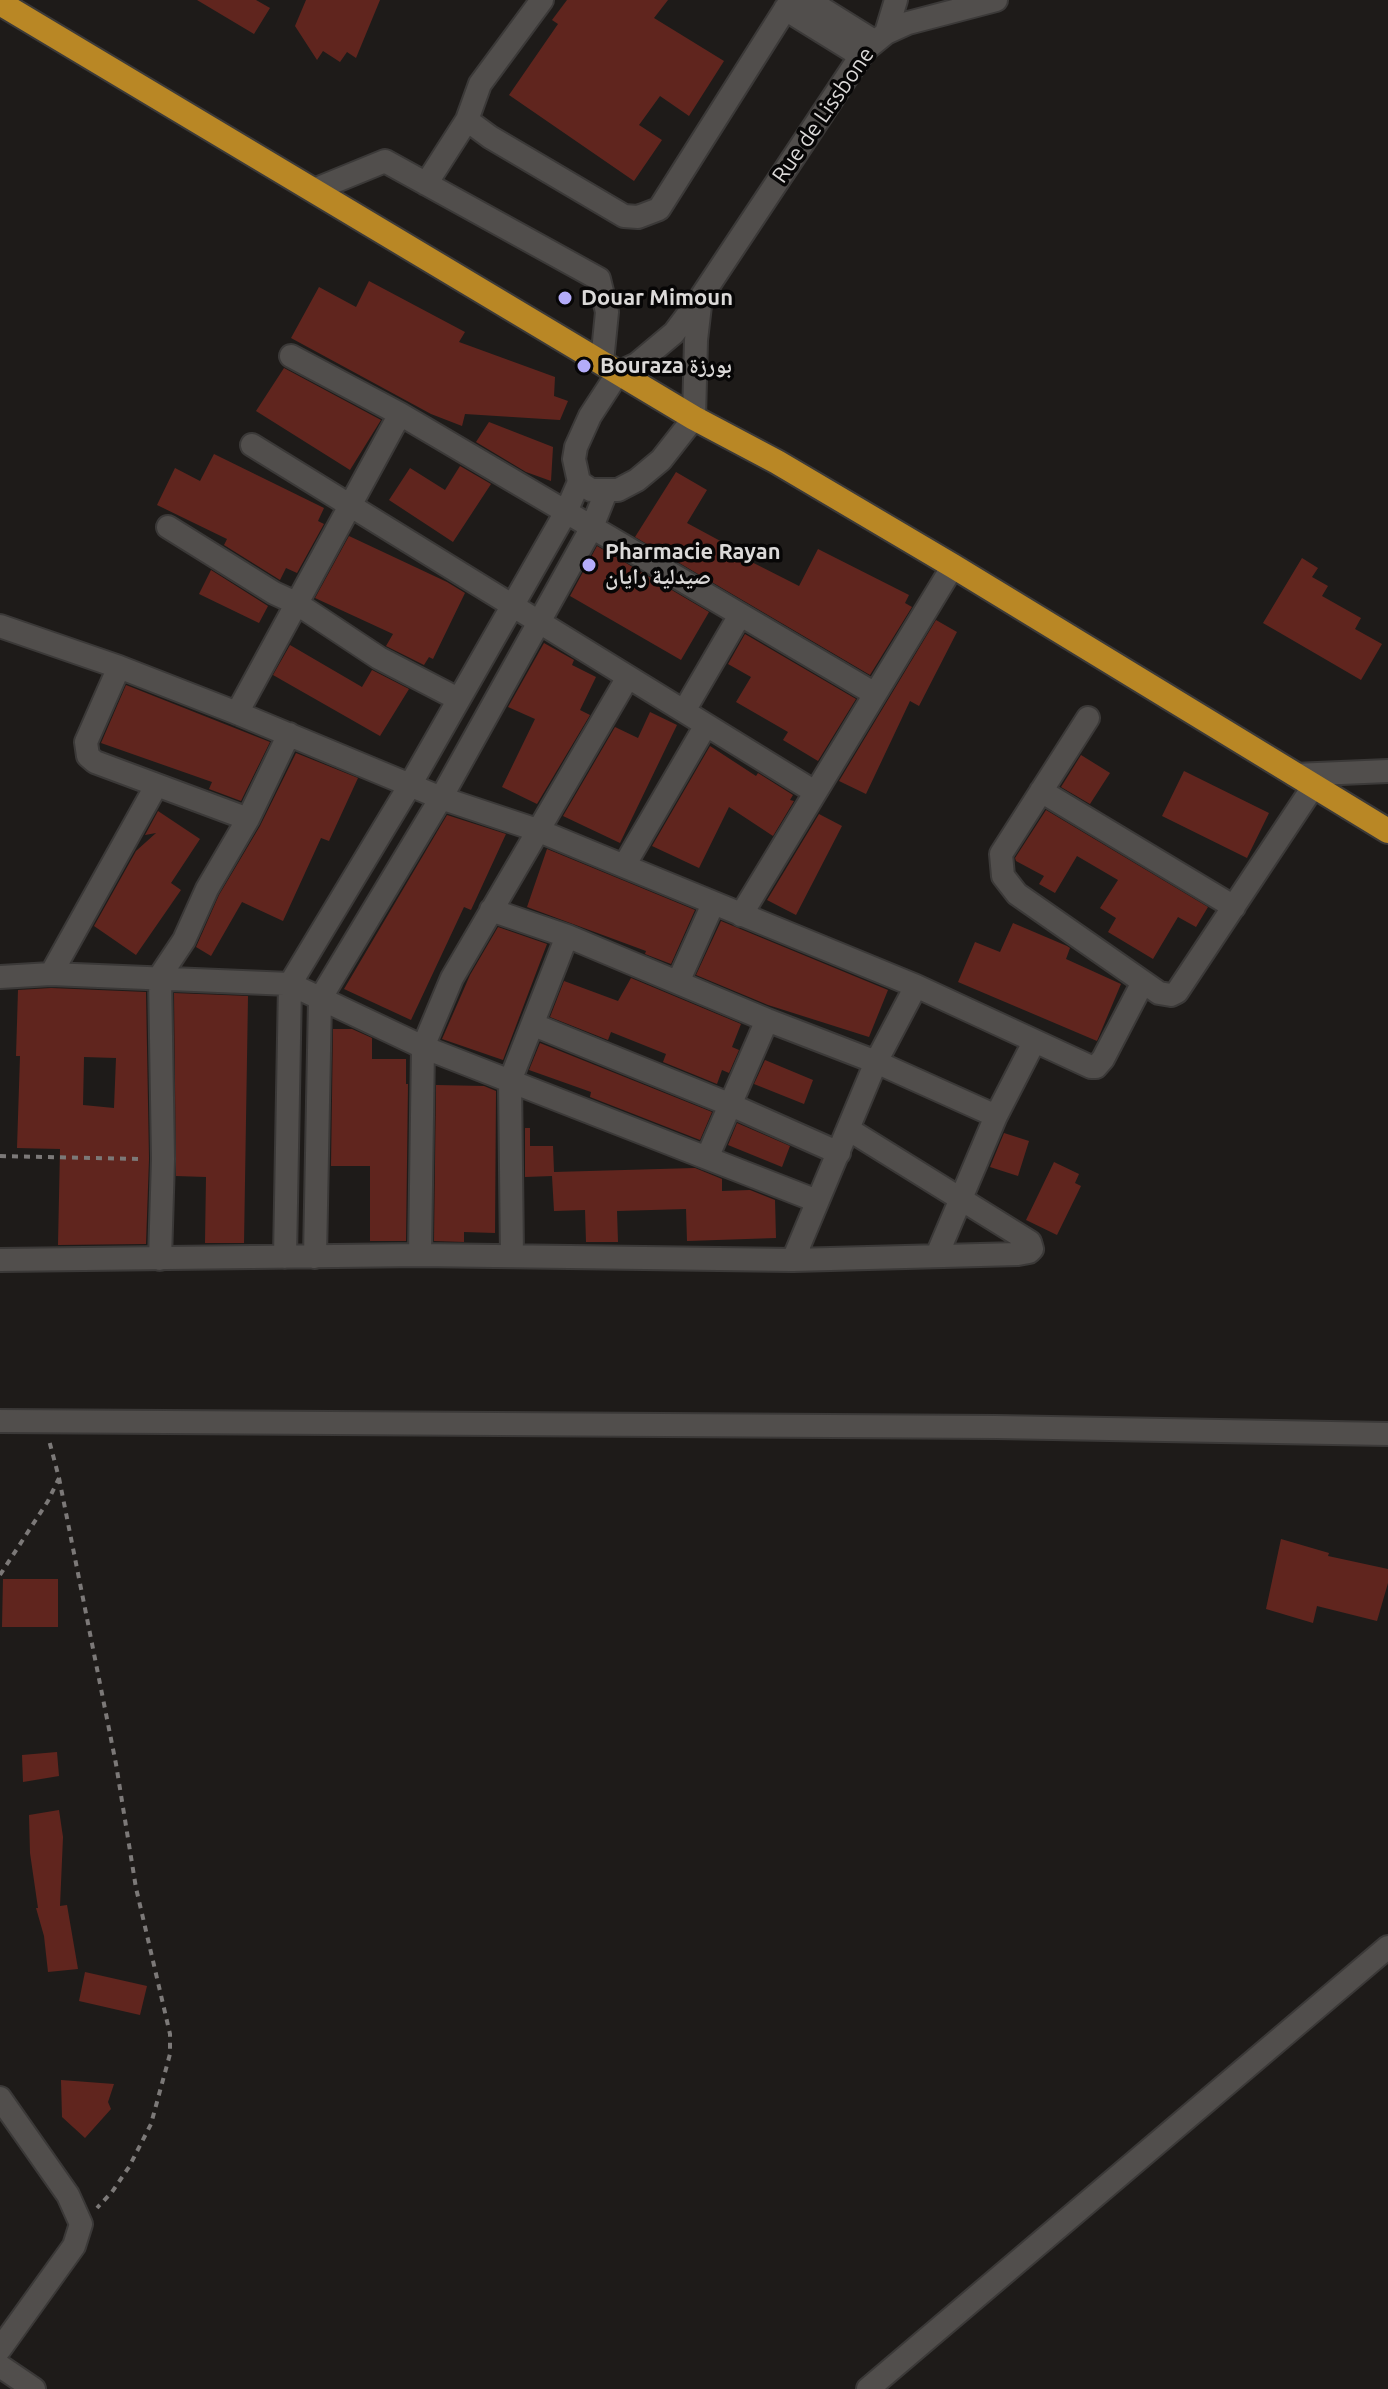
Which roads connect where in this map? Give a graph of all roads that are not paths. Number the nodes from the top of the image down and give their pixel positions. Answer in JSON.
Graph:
{"nodes":[{"id":1,"x":542,"y":0,"type":"edge"},
{"id":2,"x":808,"y":0,"type":"edge"},
{"id":3,"x":896,"y":0,"type":"edge"},
{"id":4,"x":996,"y":0,"type":"edge"},
{"id":5,"x":0,"y":3,"type":"edge"},
{"id":6,"x":788,"y":5,"type":"edge"},
{"id":7,"x":874,"y":43,"type":"junction"},
{"id":8,"x":467,"y":120,"type":"junction"},
{"id":9,"x":426,"y":184,"type":"junction"},
{"id":10,"x":314,"y":190,"type":"junction"},
{"id":11,"x":701,"y":297,"type":"junction"},
{"id":12,"x":291,"y":356,"type":"dead end"},
{"id":13,"x":610,"y":367,"type":"junction"},
{"id":14,"x":400,"y":414,"type":"junction"},
{"id":15,"x":694,"y":418,"type":"junction"},
{"id":16,"x":252,"y":445,"type":"dead end"},
{"id":17,"x":579,"y":482,"type":"junction"},
{"id":18,"x":606,"y":492,"type":"junction"},
{"id":19,"x":350,"y":505,"type":"junction"},
{"id":20,"x":566,"y":512,"type":"junction"},
{"id":21,"x":168,"y":527,"type":"dead end"},
{"id":22,"x":592,"y":527,"type":"junction"},
{"id":23,"x":953,"y":566,"type":"junction"},
{"id":24,"x":296,"y":603,"type":"junction"},
{"id":25,"x":512,"y":606,"type":"junction"},
{"id":26,"x":740,"y":615,"type":"junction"},
{"id":27,"x":539,"y":622,"type":"junction"},
{"id":28,"x":0,"y":626,"type":"edge"},
{"id":29,"x":119,"y":667,"type":"junction"},
{"id":30,"x":628,"y":677,"type":"junction"},
{"id":31,"x":875,"y":694,"type":"junction"},
{"id":32,"x":458,"y":699,"type":"junction"},
{"id":33,"x":684,"y":711,"type":"junction"},
{"id":34,"x":237,"y":713,"type":"junction"},
{"id":35,"x":1088,"y":718,"type":"dead end"},
{"id":36,"x":706,"y":725,"type":"junction"},
{"id":37,"x":289,"y":734,"type":"junction"},
{"id":38,"x":1388,"y":771,"type":"edge"},
{"id":39,"x":1303,"y":781,"type":"junction"},
{"id":40,"x":410,"y":785,"type":"junction"},
{"id":41,"x":156,"y":786,"type":"junction"},
{"id":42,"x":1041,"y":791,"type":"junction"},
{"id":43,"x":815,"y":792,"type":"junction"},
{"id":44,"x":441,"y":798,"type":"junction"},
{"id":45,"x":248,"y":819,"type":"junction"},
{"id":46,"x":537,"y":830,"type":"junction"},
{"id":47,"x":1388,"y":831,"type":"edge"},
{"id":48,"x":624,"y":866,"type":"junction"},
{"id":49,"x":713,"y":904,"type":"junction"},
{"id":50,"x":1234,"y":907,"type":"junction"},
{"id":51,"x":491,"y":910,"type":"junction"},
{"id":52,"x":741,"y":915,"type":"junction"},
{"id":53,"x":567,"y":936,"type":"junction"},
{"id":54,"x":51,"y":974,"type":"junction"},
{"id":55,"x":160,"y":976,"type":"junction"},
{"id":56,"x":0,"y":977,"type":"edge"},
{"id":57,"x":678,"y":982,"type":"junction"},
{"id":58,"x":290,"y":984,"type":"junction"},
{"id":59,"x":1142,"y":984,"type":"junction"},
{"id":60,"x":916,"y":986,"type":"junction"},
{"id":61,"x":320,"y":999,"type":"junction"},
{"id":62,"x":767,"y":1020,"type":"junction"},
{"id":63,"x":534,"y":1025,"type":"junction"},
{"id":64,"x":1034,"y":1042,"type":"junction"},
{"id":65,"x":423,"y":1047,"type":"junction"},
{"id":66,"x":876,"y":1062,"type":"junction"},
{"id":67,"x":510,"y":1081,"type":"junction"},
{"id":68,"x":731,"y":1105,"type":"junction"},
{"id":69,"x":996,"y":1116,"type":"junction"},
{"id":70,"x":848,"y":1129,"type":"junction"},
{"id":71,"x":839,"y":1153,"type":"junction"},
{"id":72,"x":707,"y":1158,"type":"junction"},
{"id":73,"x":960,"y":1200,"type":"junction"},
{"id":74,"x":817,"y":1201,"type":"junction"},
{"id":75,"x":420,"y":1255,"type":"junction"},
{"id":76,"x":937,"y":1255,"type":"junction"},
{"id":77,"x":512,"y":1256,"type":"junction"},
{"id":78,"x":285,"y":1257,"type":"junction"},
{"id":79,"x":315,"y":1257,"type":"junction"},
{"id":80,"x":160,"y":1259,"type":"junction"},
{"id":81,"x":0,"y":1260,"type":"edge"},
{"id":82,"x":793,"y":1260,"type":"junction"},
{"id":83,"x":0,"y":1421,"type":"edge"},
{"id":84,"x":1388,"y":1434,"type":"edge"},
{"id":85,"x":1388,"y":1947,"type":"edge"},
{"id":86,"x":0,"y":2098,"type":"edge"},
{"id":87,"x":0,"y":2349,"type":"edge"},
{"id":88,"x":0,"y":2366,"type":"edge"},
{"id":89,"x":34,"y":2389,"type":"edge"},
{"id":90,"x":868,"y":2389,"type":"edge"}],
"edges":[{"from":1,"to":8,"type":"street"},
{"from":2,"to":7,"type":"street"},
{"from":3,"to":7,"type":"street"},
{"from":4,"to":7,"type":"street","name":"Rue de Lissbone"},
{"from":5,"to":10,"type":"highway"},
{"from":6,"to":7,"type":"street"},
{"from":6,"to":8,"type":"street"},
{"from":7,"to":11,"type":"street","name":"Rue de Lissbone"},
{"from":8,"to":9,"type":"street"},
{"from":9,"to":10,"type":"street"},
{"from":9,"to":13,"type":"street"},
{"from":10,"to":13,"type":"highway"},
{"from":11,"to":13,"type":"street","name":"Rue de Lissbone"},
{"from":11,"to":15,"type":"street"},
{"from":12,"to":14,"type":"street"},
{"from":13,"to":15,"type":"highway"},
{"from":13,"to":17,"type":"street"},
{"from":14,"to":19,"type":"street"},
{"from":14,"to":20,"type":"street"},
{"from":15,"to":18,"type":"street"},
{"from":15,"to":23,"type":"highway"},
{"from":16,"to":19,"type":"street"},
{"from":17,"to":18,"type":"street"},
{"from":17,"to":20,"type":"street"},
{"from":18,"to":22,"type":"street"},
{"from":19,"to":24,"type":"street"},
{"from":19,"to":25,"type":"street"},
{"from":20,"to":22,"type":"street"},
{"from":20,"to":25,"type":"street"},
{"from":21,"to":24,"type":"street"},
{"from":22,"to":26,"type":"street"},
{"from":22,"to":27,"type":"street"},
{"from":23,"to":31,"type":"street"},
{"from":23,"to":39,"type":"highway"},
{"from":24,"to":32,"type":"street"},
{"from":24,"to":34,"type":"street"},
{"from":25,"to":27,"type":"street"},
{"from":25,"to":32,"type":"street"},
{"from":26,"to":31,"type":"street"},
{"from":26,"to":33,"type":"street"},
{"from":27,"to":30,"type":"street"},
{"from":27,"to":44,"type":"street"},
{"from":28,"to":29,"type":"street"},
{"from":29,"to":34,"type":"street"},
{"from":29,"to":41,"type":"street"},
{"from":30,"to":33,"type":"street"},
{"from":30,"to":46,"type":"street"},
{"from":31,"to":43,"type":"street"},
{"from":32,"to":40,"type":"street"},
{"from":33,"to":36,"type":"street"},
{"from":34,"to":37,"type":"street"},
{"from":35,"to":42,"type":"street"},
{"from":36,"to":43,"type":"street"},
{"from":36,"to":48,"type":"street"},
{"from":37,"to":40,"type":"street"},
{"from":37,"to":45,"type":"street"},
{"from":38,"to":39,"type":"street"},
{"from":39,"to":47,"type":"highway"},
{"from":39,"to":50,"type":"street"},
{"from":40,"to":44,"type":"street"},
{"from":40,"to":58,"type":"street"},
{"from":41,"to":45,"type":"street"},
{"from":41,"to":54,"type":"street"},
{"from":42,"to":50,"type":"street"},
{"from":42,"to":59,"type":"street"},
{"from":43,"to":52,"type":"street"},
{"from":44,"to":46,"type":"street"},
{"from":44,"to":61,"type":"street"},
{"from":45,"to":55,"type":"street"},
{"from":46,"to":48,"type":"street"},
{"from":46,"to":51,"type":"street"},
{"from":48,"to":49,"type":"street"},
{"from":49,"to":52,"type":"street"},
{"from":49,"to":57,"type":"street"},
{"from":50,"to":59,"type":"street"},
{"from":51,"to":53,"type":"street"},
{"from":51,"to":65,"type":"street"},
{"from":52,"to":60,"type":"street"},
{"from":53,"to":57,"type":"street"},
{"from":53,"to":63,"type":"street"},
{"from":54,"to":55,"type":"street"},
{"from":54,"to":56,"type":"street"},
{"from":55,"to":58,"type":"street"},
{"from":55,"to":80,"type":"street"},
{"from":57,"to":62,"type":"street"},
{"from":58,"to":61,"type":"street"},
{"from":58,"to":78,"type":"street"},
{"from":59,"to":64,"type":"street"},
{"from":60,"to":64,"type":"street"},
{"from":60,"to":66,"type":"street"},
{"from":61,"to":65,"type":"street"},
{"from":61,"to":79,"type":"street"},
{"from":62,"to":66,"type":"street"},
{"from":62,"to":68,"type":"street"},
{"from":63,"to":67,"type":"street"},
{"from":63,"to":68,"type":"street"},
{"from":64,"to":69,"type":"street"},
{"from":65,"to":67,"type":"street"},
{"from":65,"to":75,"type":"street"},
{"from":66,"to":69,"type":"street"},
{"from":66,"to":70,"type":"street"},
{"from":67,"to":72,"type":"street"},
{"from":67,"to":77,"type":"street"},
{"from":68,"to":71,"type":"street"},
{"from":68,"to":72,"type":"street"},
{"from":69,"to":73,"type":"street"},
{"from":70,"to":71,"type":"street"},
{"from":70,"to":73,"type":"street"},
{"from":71,"to":74,"type":"street"},
{"from":72,"to":74,"type":"street"},
{"from":73,"to":76,"type":"street"},
{"from":73,"to":76,"type":"street"},
{"from":74,"to":82,"type":"street"},
{"from":75,"to":77,"type":"street"},
{"from":75,"to":79,"type":"street"},
{"from":76,"to":82,"type":"street"},
{"from":77,"to":82,"type":"street"},
{"from":78,"to":79,"type":"street"},
{"from":78,"to":80,"type":"street"},
{"from":80,"to":81,"type":"street"},
{"from":83,"to":84,"type":"street"},
{"from":85,"to":90,"type":"street"},
{"from":86,"to":87,"type":"street"},
{"from":88,"to":89,"type":"street"}]}
